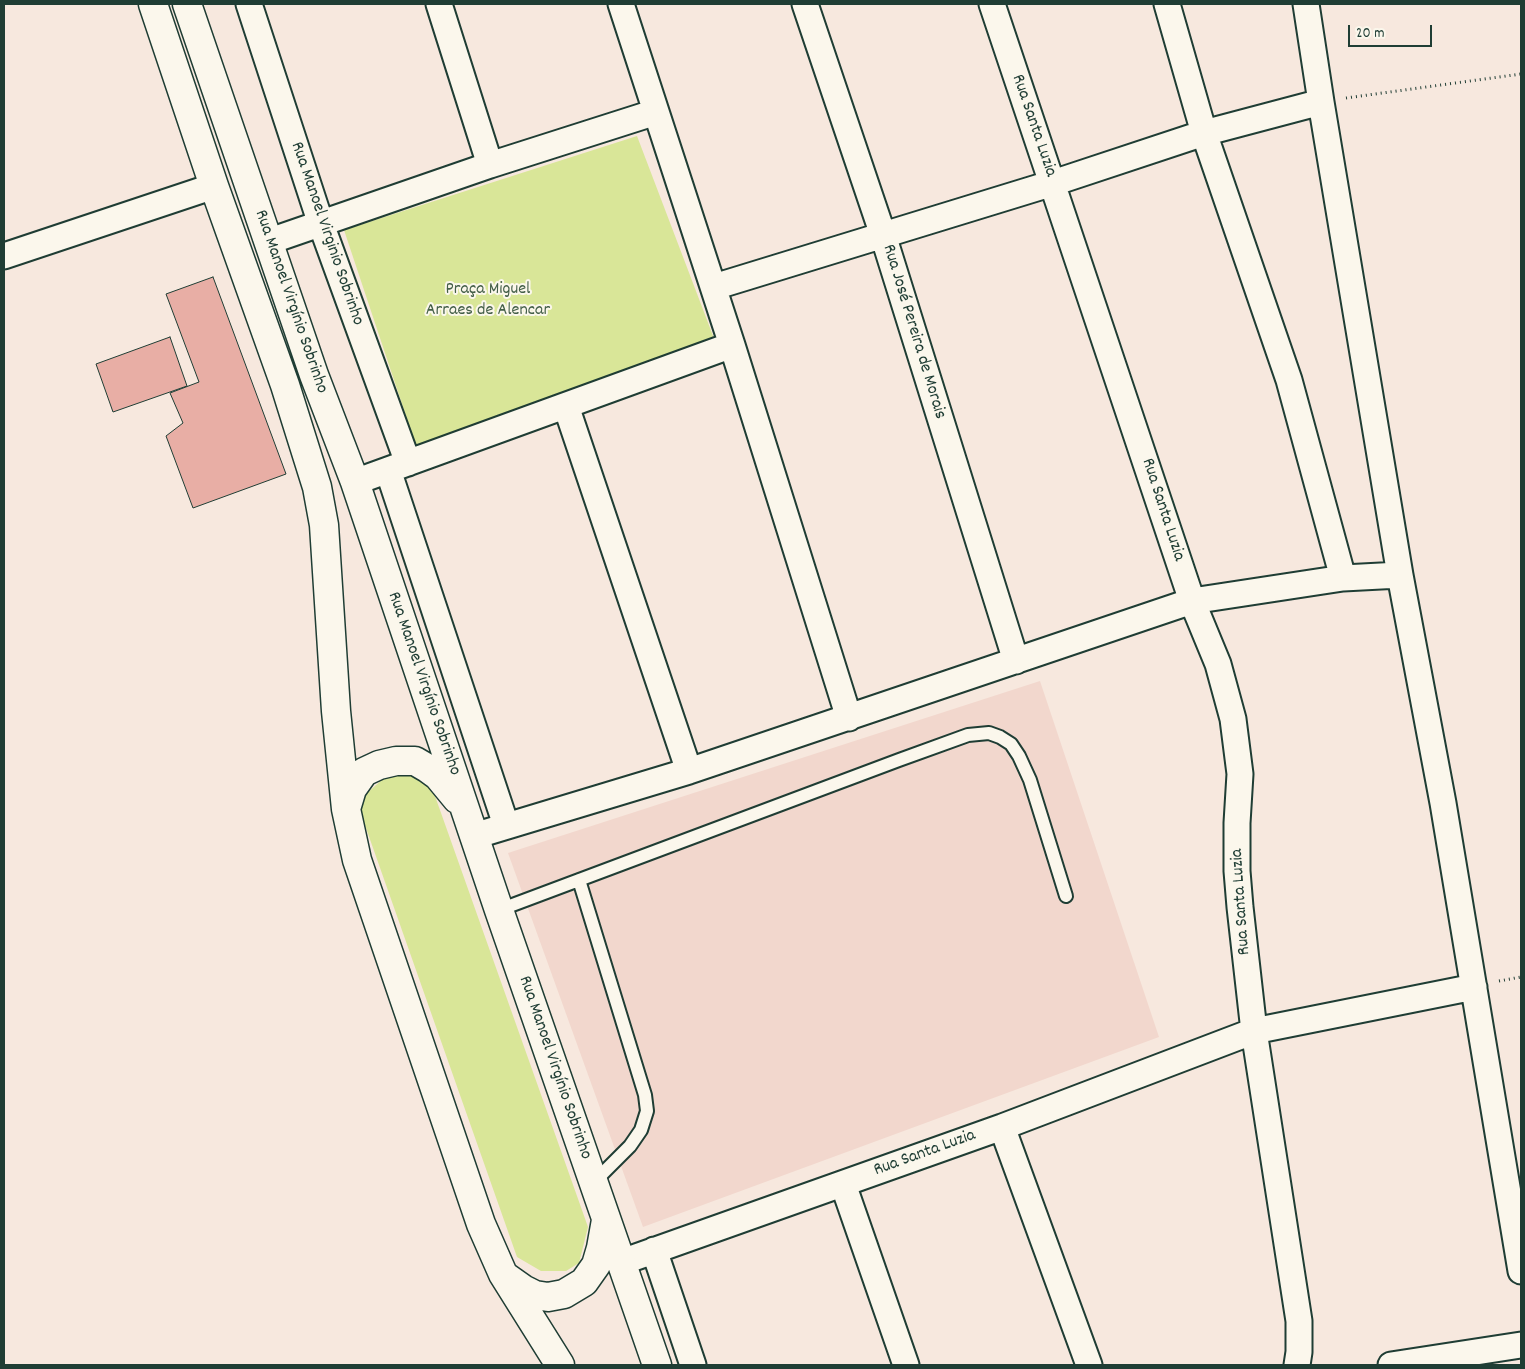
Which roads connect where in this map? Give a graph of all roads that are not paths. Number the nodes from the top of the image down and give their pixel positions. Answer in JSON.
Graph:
{"nodes":[{"id":1,"x":153,"y":4,"type":"edge"},
{"id":2,"x":187,"y":4,"type":"edge"},
{"id":3,"x":249,"y":4,"type":"edge"},
{"id":4,"x":439,"y":4,"type":"edge"},
{"id":5,"x":621,"y":4,"type":"edge"},
{"id":6,"x":805,"y":4,"type":"edge"},
{"id":7,"x":992,"y":4,"type":"edge"},
{"id":8,"x":1167,"y":4,"type":"edge"},
{"id":9,"x":1306,"y":4,"type":"edge"},
{"id":10,"x":1321,"y":102,"type":"junction"},
{"id":11,"x":656,"y":112,"type":"junction"},
{"id":12,"x":1204,"y":133,"type":"junction"},
{"id":13,"x":490,"y":165,"type":"junction"},
{"id":14,"x":1053,"y":183,"type":"junction"},
{"id":15,"x":214,"y":186,"type":"junction"},
{"id":16,"x":321,"y":224,"type":"junction"},
{"id":17,"x":883,"y":235,"type":"junction"},
{"id":18,"x":270,"y":241,"type":"junction"},
{"id":19,"x":4,"y":256,"type":"edge"},
{"id":20,"x":714,"y":287,"type":"junction"},
{"id":21,"x":732,"y":346,"type":"junction"},
{"id":22,"x":566,"y":406,"type":"junction"},
{"id":23,"x":398,"y":466,"type":"junction"},
{"id":24,"x":355,"y":482,"type":"junction"},
{"id":25,"x":1400,"y":575,"type":"junction"},
{"id":26,"x":1343,"y":578,"type":"junction"},
{"id":27,"x":1192,"y":601,"type":"junction"},
{"id":28,"x":1016,"y":661,"type":"junction"},
{"id":29,"x":849,"y":718,"type":"junction"},
{"id":30,"x":689,"y":772,"type":"junction"},
{"id":31,"x":464,"y":808,"type":"junction"},
{"id":32,"x":346,"y":810,"type":"junction"},
{"id":33,"x":506,"y":825,"type":"junction"},
{"id":34,"x":474,"y":836,"type":"junction"},
{"id":35,"x":579,"y":880,"type":"junction"},
{"id":36,"x":1066,"y":896,"type":"dead end"},
{"id":37,"x":499,"y":910,"type":"junction"},
{"id":38,"x":1474,"y":987,"type":"junction"},
{"id":39,"x":1254,"y":1031,"type":"junction"},
{"id":40,"x":1002,"y":1127,"type":"junction"},
{"id":41,"x":594,"y":1182,"type":"junction"},
{"id":42,"x":843,"y":1184,"type":"junction"},
{"id":43,"x":606,"y":1216,"type":"junction"},
{"id":44,"x":654,"y":1250,"type":"junction"},
{"id":45,"x":622,"y":1262,"type":"junction"},
{"id":46,"x":1521,"y":1271,"type":"edge"},
{"id":47,"x":503,"y":1274,"type":"junction"},
{"id":48,"x":1521,"y":1345,"type":"edge"},
{"id":49,"x":560,"y":1365,"type":"edge"},
{"id":50,"x":657,"y":1365,"type":"edge"},
{"id":51,"x":693,"y":1365,"type":"edge"},
{"id":52,"x":906,"y":1365,"type":"edge"},
{"id":53,"x":1089,"y":1365,"type":"edge"},
{"id":54,"x":1297,"y":1365,"type":"edge"},
{"id":55,"x":1391,"y":1365,"type":"edge"}],
"edges":[{"from":1,"to":15,"type":"main road","name":"Rua Manoel Virgínio Sobrinho"},
{"from":2,"to":18,"type":"main road","name":"Rua Manoel Virgínio Sobrinho"},
{"from":3,"to":16,"type":"street","name":"Rua Manoel Virginio Sobrinho"},
{"from":4,"to":13,"type":"street"},
{"from":5,"to":11,"type":"street"},
{"from":6,"to":17,"type":"street","name":"Rua José Pereira de Morais"},
{"from":7,"to":14,"type":"street","name":"Rua Santa Luzia"},
{"from":8,"to":12,"type":"street"},
{"from":9,"to":10,"type":"street"},
{"from":10,"to":12,"type":"street"},
{"from":10,"to":25,"type":"street"},
{"from":11,"to":13,"type":"street"},
{"from":11,"to":20,"type":"street"},
{"from":12,"to":14,"type":"street"},
{"from":12,"to":26,"type":"street"},
{"from":13,"to":16,"type":"street"},
{"from":14,"to":17,"type":"street"},
{"from":14,"to":27,"type":"street","name":"Rua Santa Luzia"},
{"from":15,"to":19,"type":"street"},
{"from":15,"to":32,"type":"main road","name":"Rua Manoel Virgínio Sobrinho"},
{"from":16,"to":18,"type":"street"},
{"from":16,"to":23,"type":"street","name":"Rua Manoel Virginio Sobrinho"},
{"from":17,"to":20,"type":"street"},
{"from":17,"to":28,"type":"street","name":"Rua José Pereira de Morais"},
{"from":18,"to":24,"type":"main road","name":"Rua Manoel Virgínio Sobrinho"},
{"from":20,"to":21,"type":"street"},
{"from":21,"to":22,"type":"street"},
{"from":21,"to":29,"type":"street"},
{"from":22,"to":23,"type":"street"},
{"from":22,"to":30,"type":"street"},
{"from":23,"to":24,"type":"street"},
{"from":23,"to":33,"type":"street","name":"Rua Manoel Virginio Sobrinho"},
{"from":24,"to":31,"type":"main road","name":"Rua Manoel Virgínio Sobrinho"},
{"from":25,"to":26,"type":"street"},
{"from":25,"to":38,"type":"street"},
{"from":26,"to":27,"type":"street"},
{"from":27,"to":28,"type":"street"},
{"from":27,"to":39,"type":"street","name":"Rua Santa Luzia"},
{"from":28,"to":29,"type":"street"},
{"from":29,"to":30,"type":"street"},
{"from":30,"to":33,"type":"street"},
{"from":31,"to":32,"type":"main road"},
{"from":31,"to":34,"type":"main road","name":"Rua Manoel Virgínio Sobrinho"},
{"from":32,"to":47,"type":"main road","name":"Rua Manoel Virgínio Sobrinho"},
{"from":33,"to":34,"type":"street"},
{"from":34,"to":37,"type":"main road","name":"Rua Manoel Virgínio Sobrinho"},
{"from":35,"to":36,"type":"lane"},
{"from":35,"to":37,"type":"lane"},
{"from":35,"to":41,"type":"lane"},
{"from":37,"to":41,"type":"main road","name":"Rua Manoel Virgínio Sobrinho"},
{"from":38,"to":39,"type":"street","name":"Rua Santa Luzia"},
{"from":38,"to":46,"type":"street"},
{"from":39,"to":40,"type":"street","name":"Rua Santa Luzia"},
{"from":39,"to":54,"type":"street","name":"Rua Santa Luzia"},
{"from":40,"to":42,"type":"street","name":"Rua Santa Luzia"},
{"from":40,"to":53,"type":"street"},
{"from":41,"to":43,"type":"main road","name":"Rua Manoel Virgínio Sobrinho"},
{"from":42,"to":44,"type":"street","name":"Rua Santa Luzia"},
{"from":42,"to":52,"type":"street"},
{"from":43,"to":45,"type":"main road","name":"Rua Manoel Virgínio Sobrinho"},
{"from":43,"to":47,"type":"main road"},
{"from":44,"to":45,"type":"street","name":"Rua Santa Luzia"},
{"from":44,"to":51,"type":"street"},
{"from":45,"to":50,"type":"main road","name":"Rua Manoel Virgínio Sobrinho"},
{"from":47,"to":49,"type":"main road","name":"Rua Manoel Virgínio Sobrinho"},
{"from":48,"to":55,"type":"street"}]}
